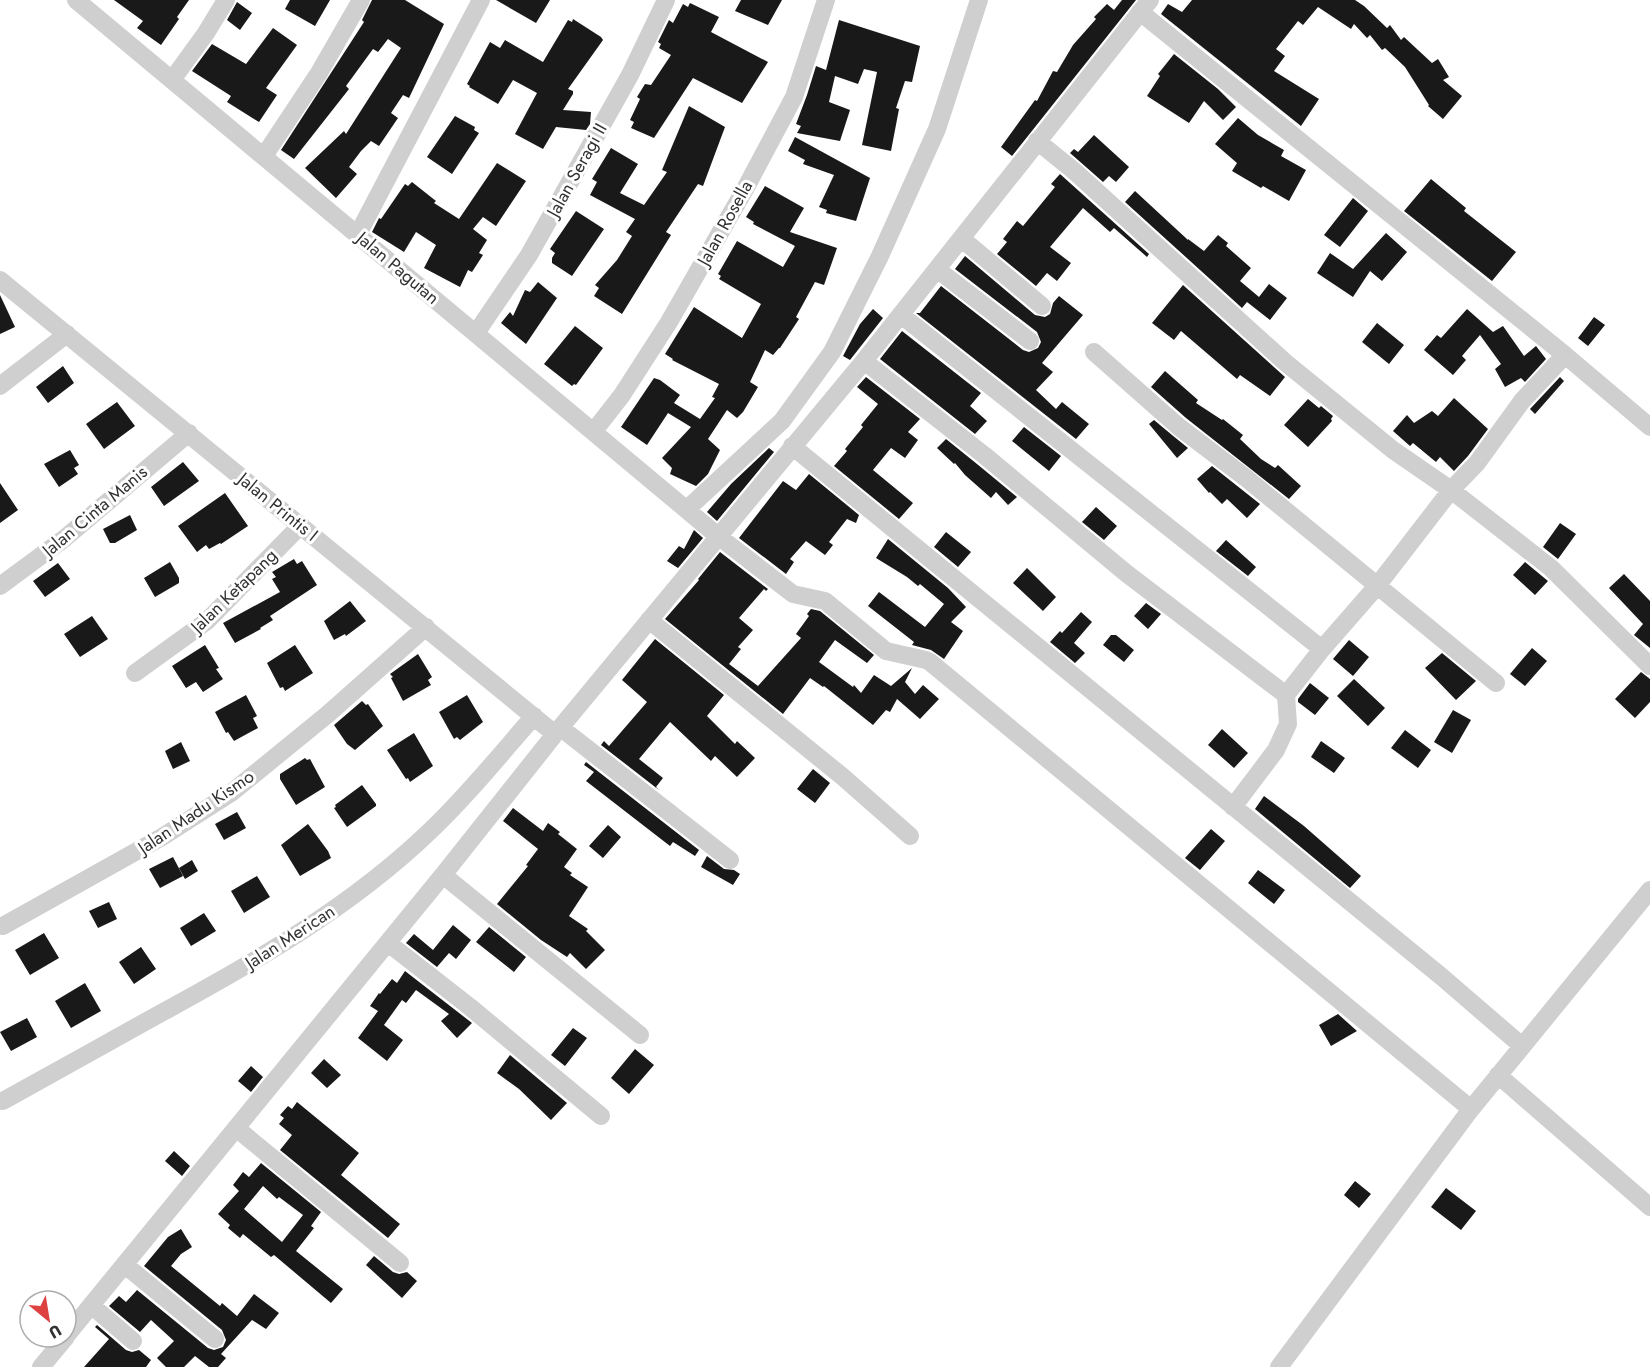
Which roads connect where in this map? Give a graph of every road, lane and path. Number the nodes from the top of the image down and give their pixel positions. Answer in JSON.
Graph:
{"nodes":[{"id":1,"x":226,"y":0,"type":"edge"},
{"id":2,"x":361,"y":0,"type":"edge"},
{"id":3,"x":481,"y":0,"type":"edge"},
{"id":4,"x":666,"y":0,"type":"edge"},
{"id":5,"x":826,"y":0,"type":"edge"},
{"id":6,"x":980,"y":0,"type":"edge"},
{"id":7,"x":81,"y":1,"type":"edge"},
{"id":8,"x":1145,"y":6,"type":"edge"},
{"id":9,"x":172,"y":80,"type":"junction"},
{"id":10,"x":1036,"y":141,"type":"junction"},
{"id":11,"x":264,"y":156,"type":"junction"},
{"id":12,"x":358,"y":234,"type":"junction"},
{"id":13,"x":962,"y":239,"type":"junction"},
{"id":14,"x":938,"y":270,"type":"junction"},
{"id":15,"x":0,"y":280,"type":"edge"},
{"id":16,"x":1041,"y":306,"type":"dead end"},
{"id":17,"x":901,"y":315,"type":"junction"},
{"id":18,"x":476,"y":333,"type":"junction"},
{"id":19,"x":67,"y":334,"type":"junction"},
{"id":20,"x":1030,"y":341,"type":"dead end"},
{"id":21,"x":1094,"y":352,"type":"dead end"},
{"id":22,"x":1564,"y":355,"type":"junction"},
{"id":23,"x":864,"y":361,"type":"junction"},
{"id":24,"x":0,"y":386,"type":"edge"},
{"id":25,"x":1650,"y":427,"type":"edge"},
{"id":26,"x":594,"y":431,"type":"junction"},
{"id":27,"x":189,"y":433,"type":"junction"},
{"id":28,"x":792,"y":446,"type":"junction"},
{"id":29,"x":1451,"y":490,"type":"junction"},
{"id":30,"x":687,"y":509,"type":"junction"},
{"id":31,"x":301,"y":525,"type":"junction"},
{"id":32,"x":718,"y":536,"type":"junction"},
{"id":33,"x":0,"y":586,"type":"edge"},
{"id":34,"x":1377,"y":586,"type":"junction"},
{"id":35,"x":649,"y":620,"type":"junction"},
{"id":36,"x":426,"y":627,"type":"junction"},
{"id":37,"x":1322,"y":650,"type":"junction"},
{"id":38,"x":1650,"y":666,"type":"edge"},
{"id":39,"x":135,"y":673,"type":"dead end"},
{"id":40,"x":1496,"y":683,"type":"dead end"},
{"id":41,"x":1286,"y":695,"type":"junction"},
{"id":42,"x":534,"y":716,"type":"junction"},
{"id":43,"x":558,"y":731,"type":"junction"},
{"id":44,"x":1233,"y":807,"type":"junction"},
{"id":45,"x":910,"y":836,"type":"dead end"},
{"id":46,"x":730,"y":860,"type":"dead end"},
{"id":47,"x":443,"y":875,"type":"junction"},
{"id":48,"x":1650,"y":890,"type":"edge"},
{"id":49,"x":3,"y":926,"type":"dead end"},
{"id":50,"x":388,"y":943,"type":"junction"},
{"id":51,"x":640,"y":1035,"type":"dead end"},
{"id":52,"x":1522,"y":1046,"type":"junction"},
{"id":53,"x":1498,"y":1075,"type":"junction"},
{"id":54,"x":3,"y":1101,"type":"dead end"},
{"id":55,"x":1471,"y":1109,"type":"junction"},
{"id":56,"x":601,"y":1116,"type":"dead end"},
{"id":57,"x":236,"y":1128,"type":"junction"},
{"id":58,"x":1650,"y":1207,"type":"edge"},
{"id":59,"x":400,"y":1263,"type":"dead end"},
{"id":60,"x":125,"y":1265,"type":"junction"},
{"id":61,"x":91,"y":1305,"type":"junction"},
{"id":62,"x":78,"y":1322,"type":"edge"},
{"id":63,"x":215,"y":1339,"type":"dead end"},
{"id":64,"x":133,"y":1341,"type":"dead end"},
{"id":65,"x":56,"y":1349,"type":"edge"},
{"id":66,"x":1291,"y":1363,"type":"edge"},
{"id":67,"x":41,"y":1367,"type":"edge"}],
"edges":[{"from":1,"to":9,"type":"street"},
{"from":2,"to":11,"type":"street"},
{"from":3,"to":12,"type":"street"},
{"from":4,"to":18,"type":"street","name":"Jalan Seragi II"},
{"from":5,"to":26,"type":"street","name":"Jalan Rosella"},
{"from":6,"to":30,"type":"street"},
{"from":7,"to":9,"type":"street","name":"Jalan Pagutan"},
{"from":8,"to":10,"type":"street"},
{"from":8,"to":22,"type":"street"},
{"from":9,"to":11,"type":"street","name":"Jalan Pagutan"},
{"from":10,"to":13,"type":"street"},
{"from":10,"to":29,"type":"street"},
{"from":11,"to":12,"type":"street","name":"Jalan Pagutan"},
{"from":12,"to":18,"type":"street","name":"Jalan Pagutan"},
{"from":13,"to":14,"type":"street"},
{"from":13,"to":16,"type":"street"},
{"from":14,"to":17,"type":"street"},
{"from":14,"to":20,"type":"street"},
{"from":15,"to":19,"type":"street","name":"Jalan Printis I"},
{"from":17,"to":23,"type":"street"},
{"from":17,"to":37,"type":"street"},
{"from":18,"to":26,"type":"street","name":"Jalan Pagutan"},
{"from":19,"to":24,"type":"street"},
{"from":19,"to":27,"type":"street","name":"Jalan Printis I"},
{"from":21,"to":34,"type":"street"},
{"from":22,"to":25,"type":"street"},
{"from":22,"to":29,"type":"street"},
{"from":23,"to":28,"type":"street"},
{"from":23,"to":41,"type":"street"},
{"from":26,"to":30,"type":"street","name":"Jalan Pagutan"},
{"from":27,"to":31,"type":"street","name":"Jalan Printis I"},
{"from":27,"to":33,"type":"street","name":"Jalan Cinta Manis"},
{"from":28,"to":32,"type":"street"},
{"from":28,"to":44,"type":"street"},
{"from":29,"to":34,"type":"street"},
{"from":29,"to":38,"type":"street"},
{"from":30,"to":32,"type":"street","name":"Jalan Pagutan"},
{"from":31,"to":36,"type":"street","name":"Jalan Printis I"},
{"from":31,"to":39,"type":"street","name":"Jalan Ketapang"},
{"from":32,"to":35,"type":"street"},
{"from":32,"to":55,"type":"street","name":"Jalan Pagutan"},
{"from":34,"to":37,"type":"street"},
{"from":34,"to":40,"type":"street"},
{"from":35,"to":43,"type":"street"},
{"from":35,"to":45,"type":"street"},
{"from":36,"to":42,"type":"street","name":"Jalan Printis I"},
{"from":36,"to":49,"type":"street","name":"Jalan Madu Kismo"},
{"from":37,"to":41,"type":"street"},
{"from":41,"to":44,"type":"street"},
{"from":42,"to":43,"type":"street","name":"Jalan Printis I"},
{"from":42,"to":54,"type":"street","name":"Jalan Merican"},
{"from":43,"to":46,"type":"street","name":"Jalan Printis I"},
{"from":43,"to":47,"type":"street"},
{"from":44,"to":52,"type":"street"},
{"from":47,"to":50,"type":"street"},
{"from":47,"to":51,"type":"street"},
{"from":48,"to":52,"type":"street"},
{"from":50,"to":56,"type":"street"},
{"from":50,"to":57,"type":"street"},
{"from":52,"to":53,"type":"street"},
{"from":53,"to":55,"type":"street"},
{"from":53,"to":58,"type":"street"},
{"from":55,"to":66,"type":"street"},
{"from":57,"to":59,"type":"street"},
{"from":57,"to":60,"type":"street"},
{"from":60,"to":61,"type":"street"},
{"from":60,"to":63,"type":"street"},
{"from":61,"to":62,"type":"street"},
{"from":61,"to":64,"type":"street"},
{"from":65,"to":67,"type":"street"}]}
